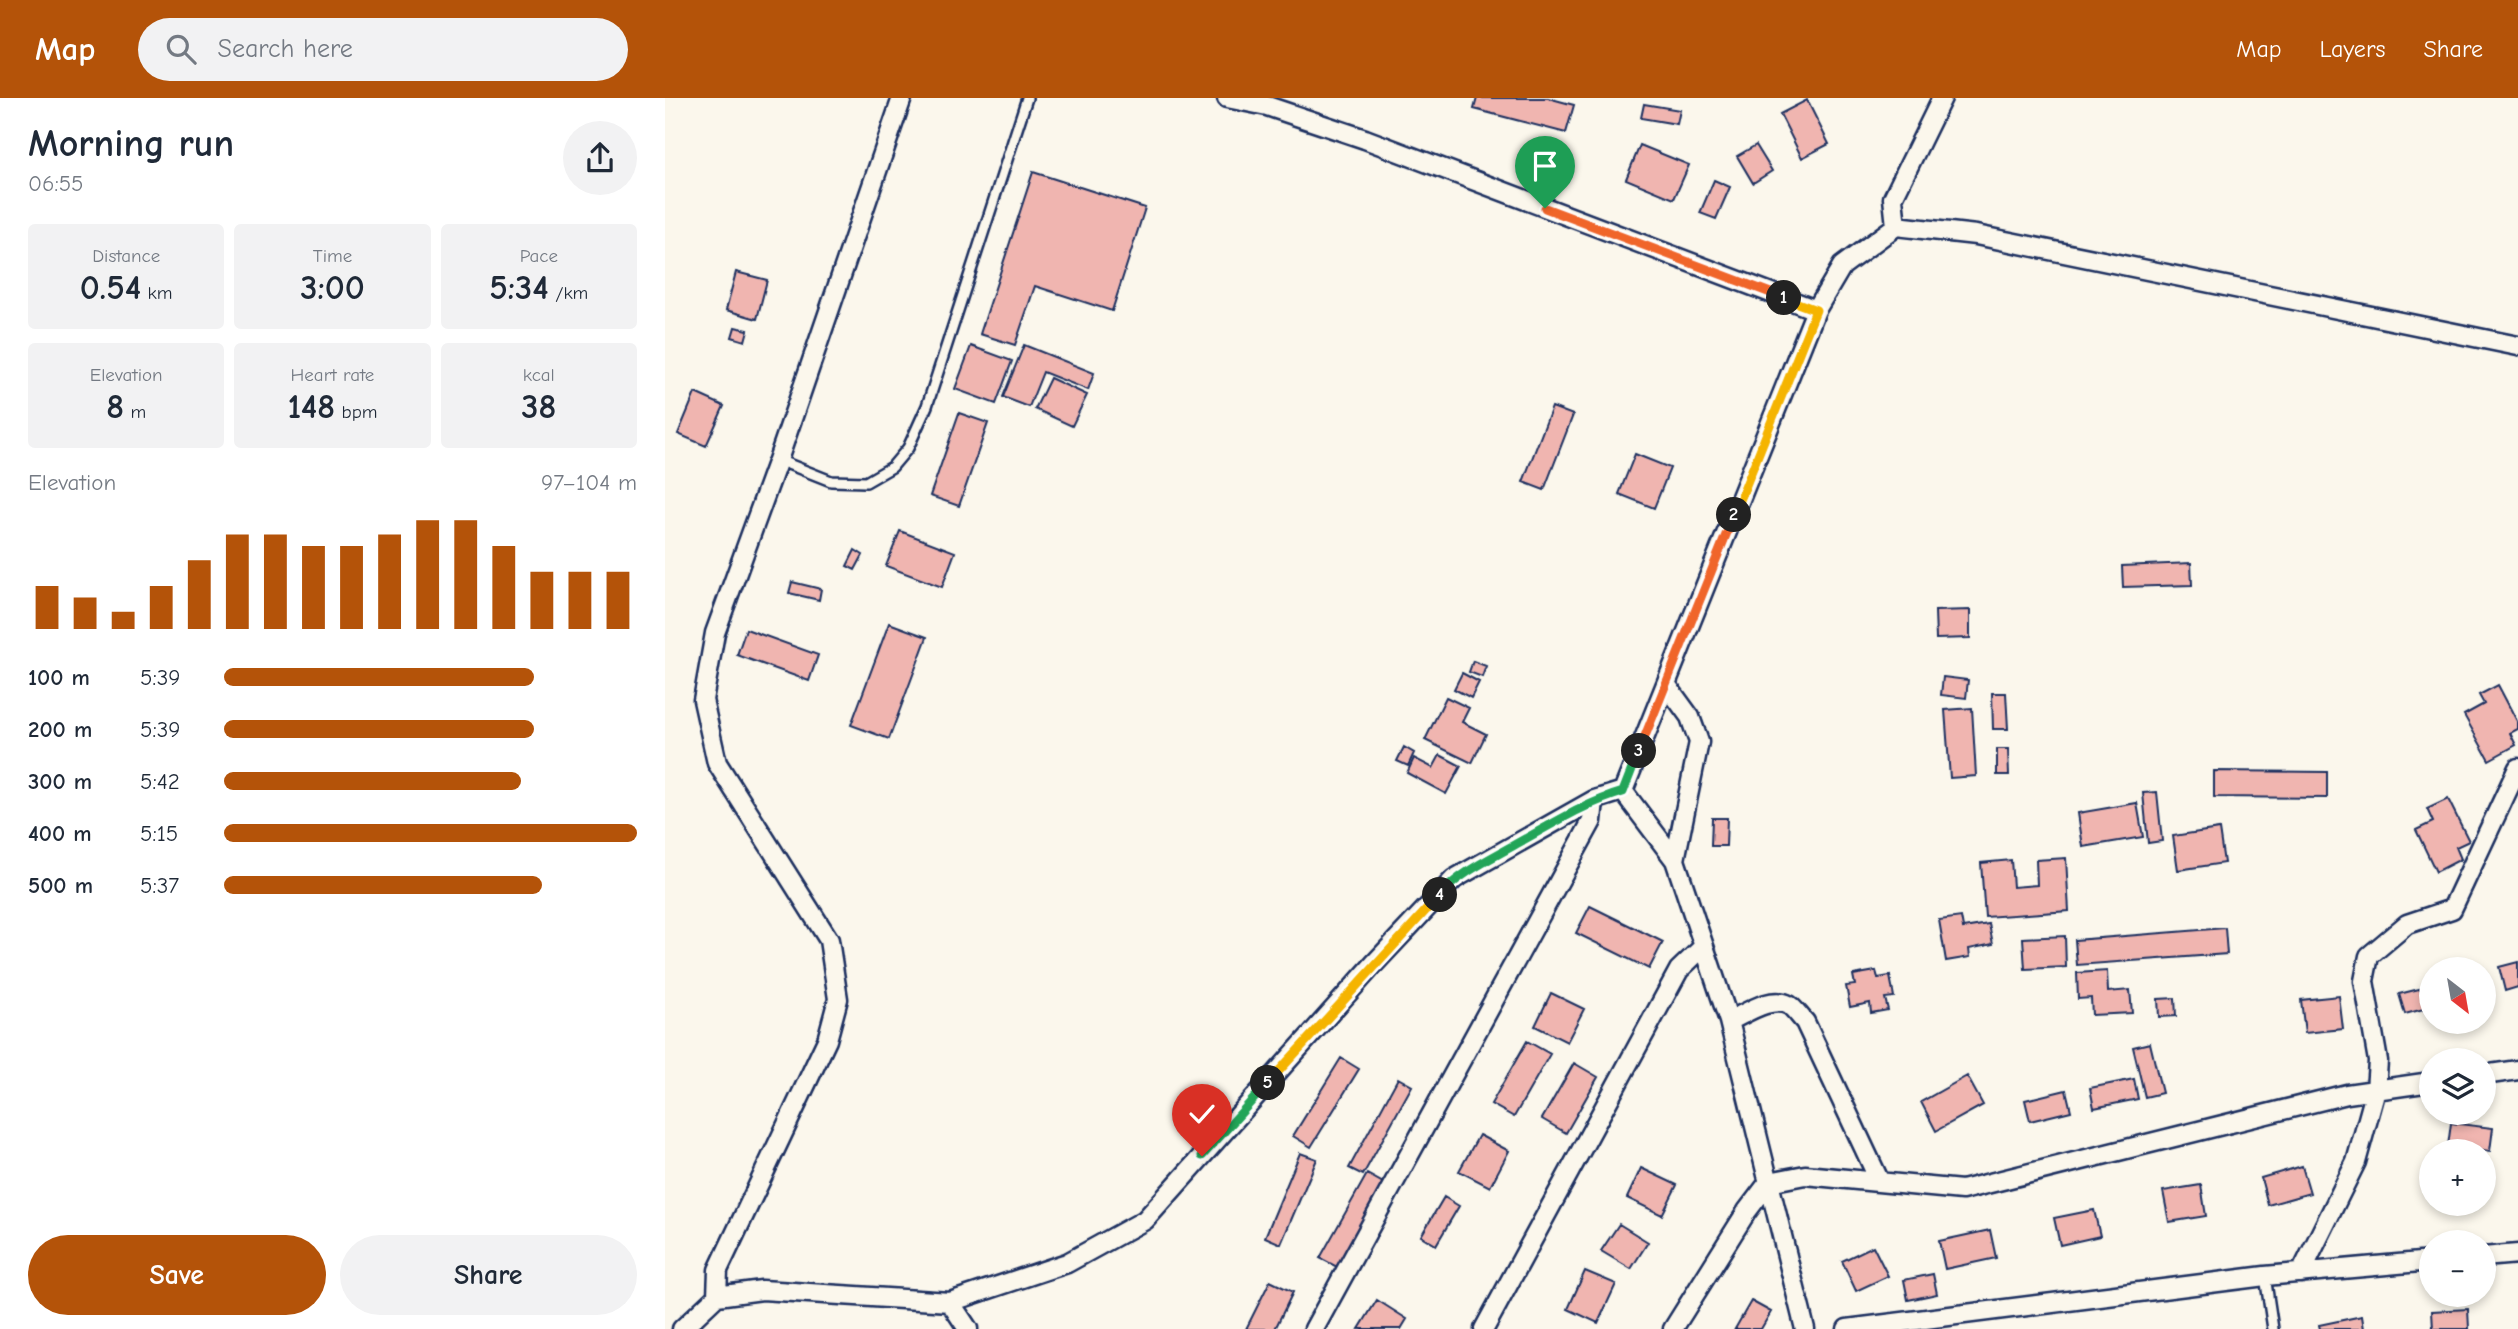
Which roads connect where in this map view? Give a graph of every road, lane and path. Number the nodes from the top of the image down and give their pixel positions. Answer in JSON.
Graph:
{"nodes":[{"id":1,"x":902,"y":98,"type":"edge"},
{"id":2,"x":1027,"y":98,"type":"edge"},
{"id":3,"x":1227,"y":98,"type":"edge"},
{"id":4,"x":1942,"y":98,"type":"edge"},
{"id":5,"x":1896,"y":226,"type":"junction"},
{"id":6,"x":1816,"y":310,"type":"junction"},
{"id":7,"x":2518,"y":346,"type":"edge"},
{"id":8,"x":778,"y":460,"type":"junction"},
{"id":9,"x":1666,"y":684,"type":"junction"},
{"id":10,"x":2518,"y":768,"type":"edge"},
{"id":11,"x":1623,"y":792,"type":"junction"},
{"id":12,"x":1594,"y":800,"type":"junction"},
{"id":13,"x":1675,"y":860,"type":"junction"},
{"id":14,"x":1703,"y":947,"type":"junction"},
{"id":15,"x":1729,"y":1021,"type":"junction"},
{"id":16,"x":2518,"y":1070,"type":"edge"},
{"id":17,"x":2496,"y":1073,"type":"edge"},
{"id":18,"x":2419,"y":1084,"type":"edge"},
{"id":19,"x":2376,"y":1090,"type":"junction"},
{"id":20,"x":1769,"y":1182,"type":"junction"},
{"id":21,"x":1880,"y":1182,"type":"junction"},
{"id":22,"x":2518,"y":1254,"type":"edge"},
{"id":23,"x":2496,"y":1256,"type":"edge"},
{"id":24,"x":2419,"y":1262,"type":"edge"},
{"id":25,"x":2301,"y":1273,"type":"junction"},
{"id":26,"x":2265,"y":1276,"type":"junction"},
{"id":27,"x":717,"y":1296,"type":"junction"},
{"id":28,"x":950,"y":1302,"type":"junction"},
{"id":29,"x":682,"y":1329,"type":"edge"},
{"id":30,"x":968,"y":1329,"type":"edge"},
{"id":31,"x":1314,"y":1329,"type":"edge"},
{"id":32,"x":1484,"y":1329,"type":"edge"},
{"id":33,"x":1673,"y":1329,"type":"edge"},
{"id":34,"x":1805,"y":1329,"type":"edge"},
{"id":35,"x":1847,"y":1329,"type":"edge"},
{"id":36,"x":2273,"y":1329,"type":"edge"}],
"edges":[{"from":1,"to":8,"type":"street"},
{"from":2,"to":8,"type":"lane"},
{"from":3,"to":6,"type":"street"},
{"from":4,"to":5,"type":"street"},
{"from":5,"to":6,"type":"street"},
{"from":5,"to":7,"type":"street"},
{"from":6,"to":9,"type":"street"},
{"from":8,"to":27,"type":"street"},
{"from":9,"to":11,"type":"street"},
{"from":9,"to":13,"type":"street"},
{"from":10,"to":19,"type":"street"},
{"from":11,"to":12,"type":"street"},
{"from":11,"to":13,"type":"street"},
{"from":12,"to":28,"type":"street"},
{"from":12,"to":31,"type":"street"},
{"from":13,"to":14,"type":"street"},
{"from":14,"to":15,"type":"street"},
{"from":14,"to":32,"type":"street"},
{"from":15,"to":20,"type":"street"},
{"from":15,"to":21,"type":"street"},
{"from":16,"to":17,"type":"street"},
{"from":18,"to":19,"type":"street"},
{"from":19,"to":21,"type":"street"},
{"from":19,"to":25,"type":"street"},
{"from":20,"to":21,"type":"street"},
{"from":20,"to":33,"type":"street"},
{"from":20,"to":34,"type":"street"},
{"from":22,"to":23,"type":"street"},
{"from":24,"to":25,"type":"street"},
{"from":25,"to":26,"type":"street"},
{"from":26,"to":35,"type":"street"},
{"from":26,"to":36,"type":"lane"},
{"from":27,"to":28,"type":"street"},
{"from":27,"to":29,"type":"street"},
{"from":28,"to":30,"type":"street"}]}
